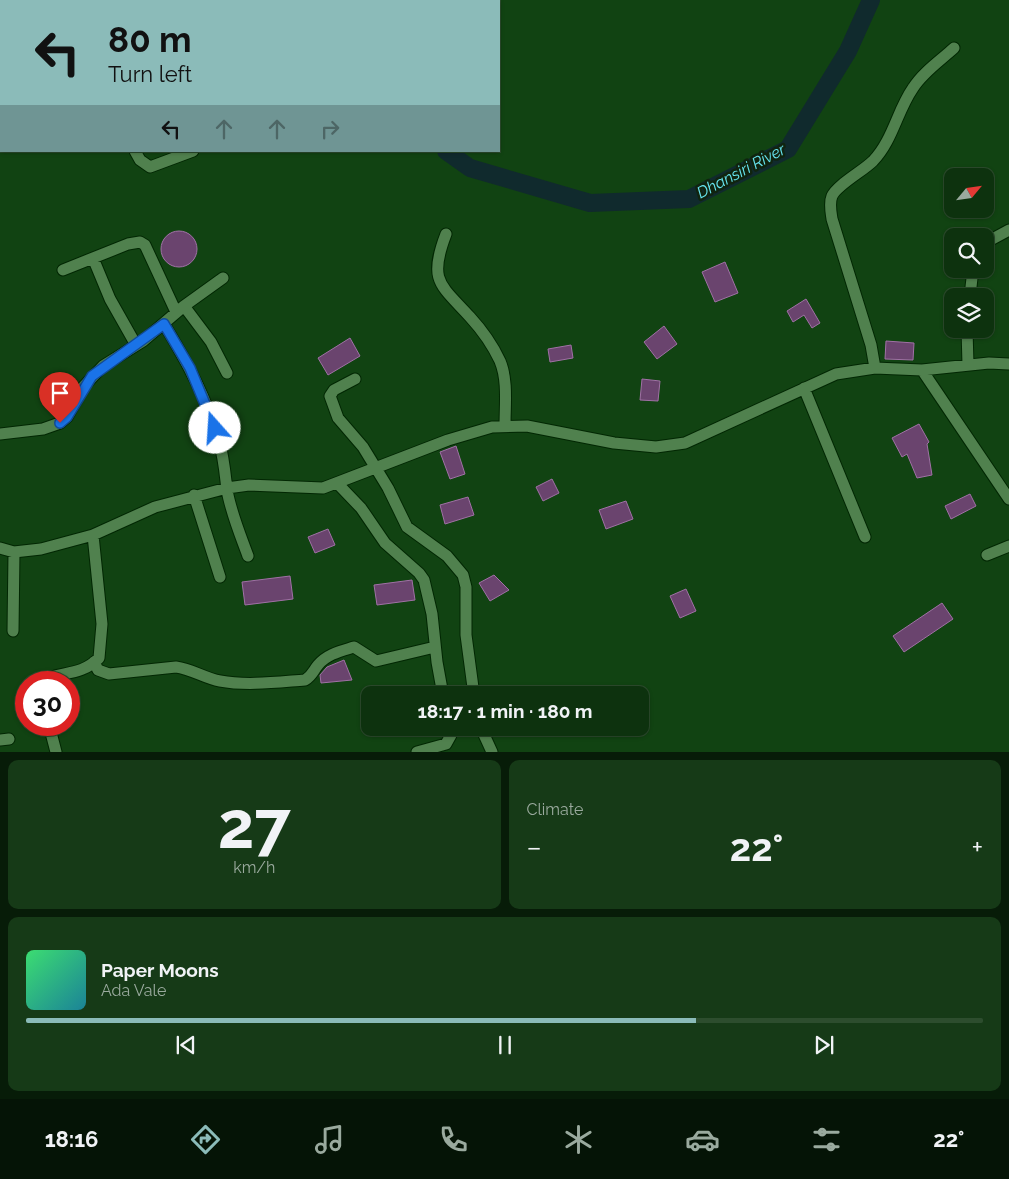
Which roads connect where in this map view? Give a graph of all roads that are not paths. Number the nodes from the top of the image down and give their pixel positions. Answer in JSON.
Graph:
{"nodes":[{"id":1,"x":954,"y":48,"type":"dead end"},
{"id":2,"x":136,"y":152,"type":"edge"},
{"id":3,"x":190,"y":152,"type":"edge"},
{"id":4,"x":1009,"y":230,"type":"edge"},
{"id":5,"x":446,"y":234,"type":"dead end"},
{"id":6,"x":994,"y":238,"type":"edge"},
{"id":7,"x":93,"y":258,"type":"junction"},
{"id":8,"x":63,"y":270,"type":"dead end"},
{"id":9,"x":223,"y":278,"type":"dead end"},
{"id":10,"x":180,"y":309,"type":"junction"},
{"id":11,"x":164,"y":324,"type":"junction"},
{"id":12,"x":967,"y":338,"type":"edge"},
{"id":13,"x":136,"y":345,"type":"junction"},
{"id":14,"x":1009,"y":364,"type":"edge"},
{"id":15,"x":968,"y":365,"type":"junction"},
{"id":16,"x":875,"y":368,"type":"junction"},
{"id":17,"x":922,"y":370,"type":"junction"},
{"id":18,"x":227,"y":373,"type":"dead end"},
{"id":19,"x":355,"y":378,"type":"dead end"},
{"id":20,"x":804,"y":388,"type":"junction"},
{"id":21,"x":505,"y":425,"type":"junction"},
{"id":22,"x":0,"y":434,"type":"edge"},
{"id":23,"x":374,"y":468,"type":"junction"},
{"id":24,"x":342,"y":482,"type":"junction"},
{"id":25,"x":227,"y":488,"type":"junction"},
{"id":26,"x":194,"y":495,"type":"junction"},
{"id":27,"x":1009,"y":500,"type":"edge"},
{"id":28,"x":93,"y":535,"type":"junction"},
{"id":29,"x":865,"y":537,"type":"dead end"},
{"id":30,"x":1009,"y":546,"type":"edge"},
{"id":31,"x":0,"y":548,"type":"edge"},
{"id":32,"x":14,"y":552,"type":"junction"},
{"id":33,"x":987,"y":555,"type":"dead end"},
{"id":34,"x":248,"y":556,"type":"dead end"},
{"id":35,"x":220,"y":577,"type":"dead end"},
{"id":36,"x":13,"y":631,"type":"dead end"},
{"id":37,"x":435,"y":647,"type":"junction"},
{"id":38,"x":94,"y":662,"type":"junction"},
{"id":39,"x":78,"y":671,"type":"edge"},
{"id":40,"x":442,"y":686,"type":"edge"},
{"id":41,"x":473,"y":686,"type":"edge"},
{"id":42,"x":52,"y":736,"type":"edge"},
{"id":43,"x":451,"y":736,"type":"edge"},
{"id":44,"x":485,"y":736,"type":"edge"},
{"id":45,"x":56,"y":752,"type":"edge"},
{"id":46,"x":417,"y":752,"type":"edge"},
{"id":47,"x":492,"y":752,"type":"edge"}],
"edges":[{"from":1,"to":16,"type":"street"},
{"from":2,"to":3,"type":"street"},
{"from":4,"to":6,"type":"street"},
{"from":5,"to":21,"type":"street"},
{"from":7,"to":8,"type":"street"},
{"from":7,"to":10,"type":"street"},
{"from":7,"to":13,"type":"street"},
{"from":9,"to":10,"type":"street"},
{"from":10,"to":11,"type":"street"},
{"from":10,"to":18,"type":"street"},
{"from":11,"to":13,"type":"street"},
{"from":11,"to":25,"type":"street"},
{"from":12,"to":15,"type":"street"},
{"from":13,"to":22,"type":"street"},
{"from":14,"to":15,"type":"street"},
{"from":15,"to":17,"type":"street"},
{"from":16,"to":17,"type":"street"},
{"from":16,"to":20,"type":"street"},
{"from":17,"to":27,"type":"street"},
{"from":19,"to":23,"type":"street"},
{"from":20,"to":21,"type":"street"},
{"from":20,"to":29,"type":"street"},
{"from":21,"to":23,"type":"street"},
{"from":23,"to":24,"type":"street"},
{"from":23,"to":41,"type":"street"},
{"from":24,"to":25,"type":"street"},
{"from":24,"to":37,"type":"street"},
{"from":25,"to":26,"type":"street"},
{"from":25,"to":34,"type":"street"},
{"from":26,"to":28,"type":"street"},
{"from":26,"to":35,"type":"street"},
{"from":28,"to":32,"type":"street"},
{"from":28,"to":38,"type":"street"},
{"from":30,"to":33,"type":"street"},
{"from":31,"to":32,"type":"street"},
{"from":32,"to":36,"type":"street"},
{"from":37,"to":38,"type":"street"},
{"from":37,"to":40,"type":"street"},
{"from":38,"to":39,"type":"street"},
{"from":42,"to":45,"type":"street"},
{"from":43,"to":46,"type":"street"},
{"from":44,"to":47,"type":"street"}]}
